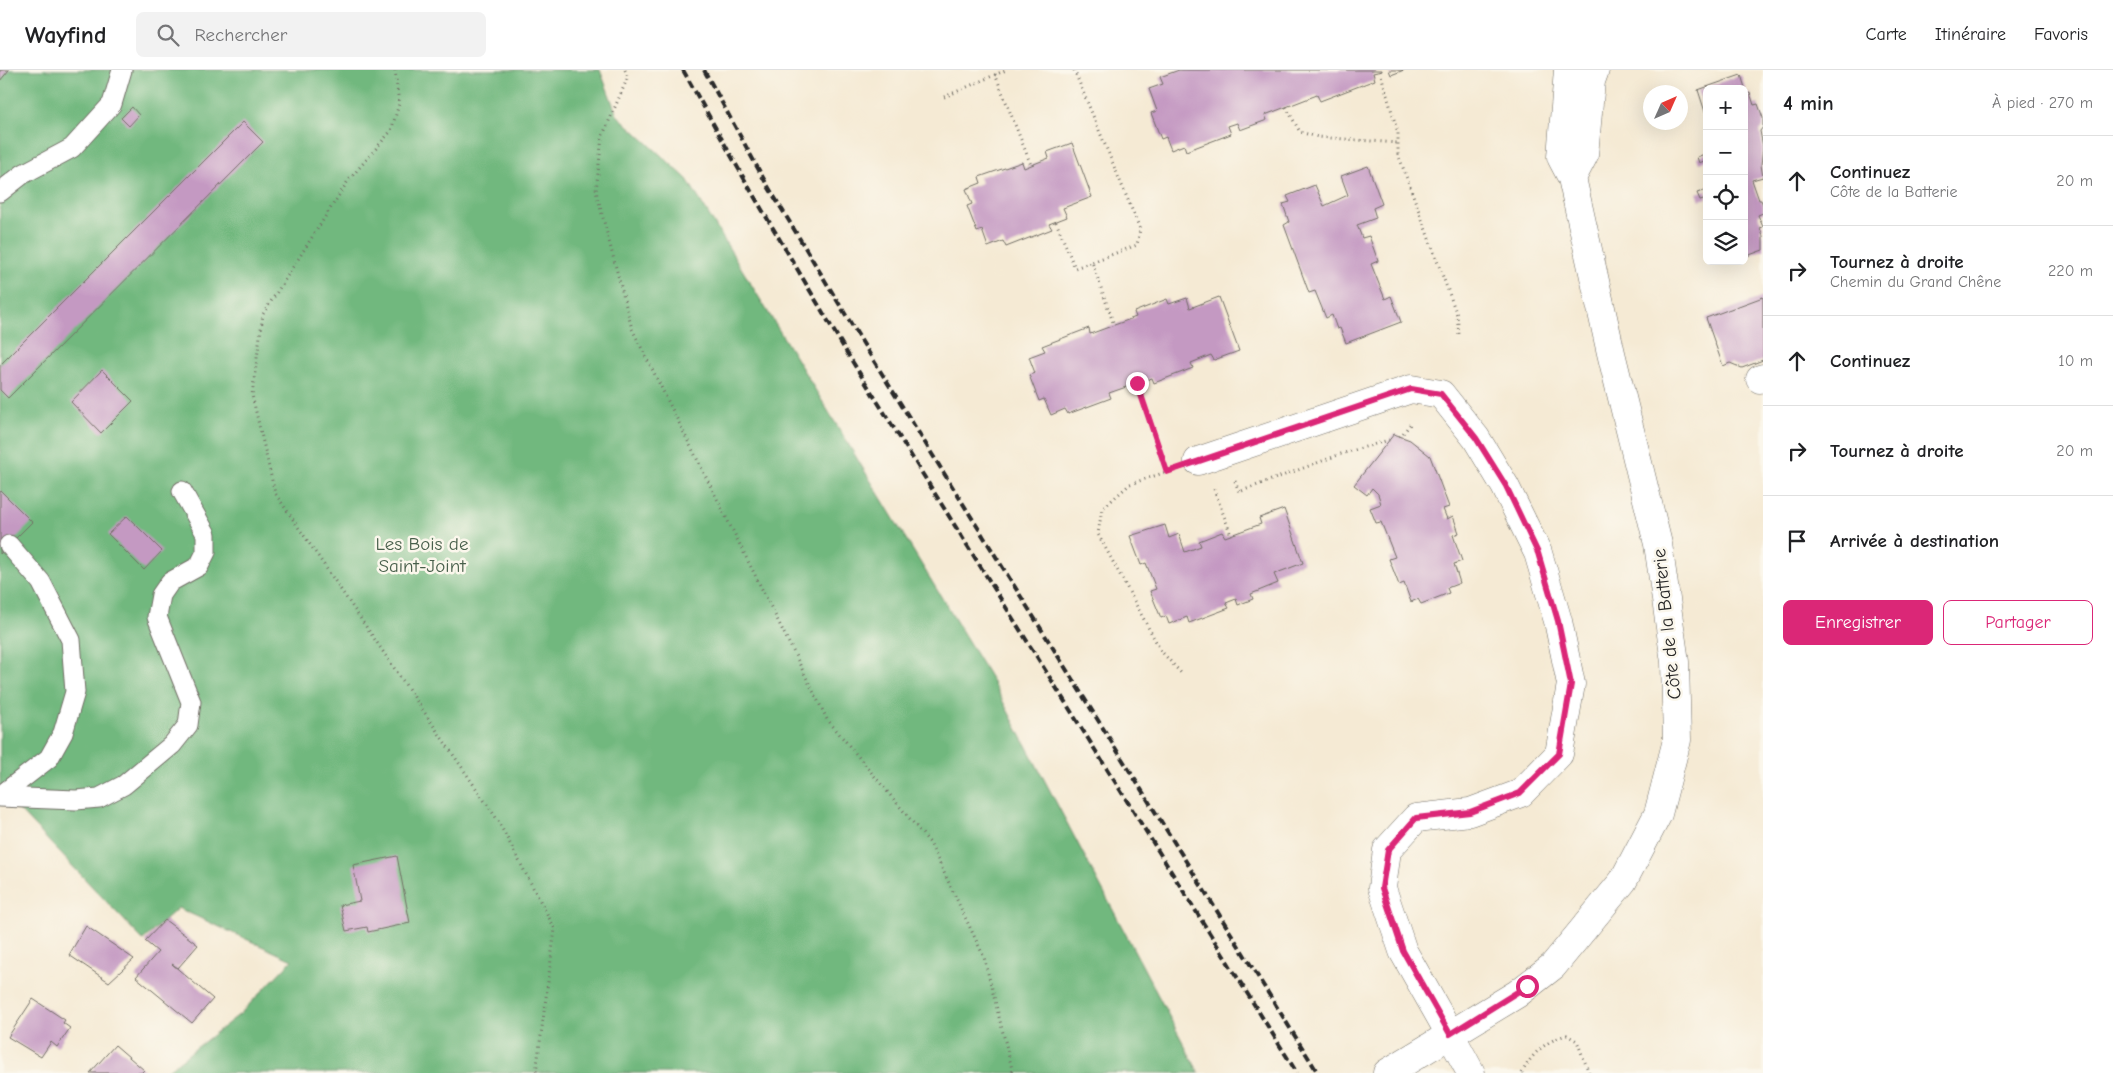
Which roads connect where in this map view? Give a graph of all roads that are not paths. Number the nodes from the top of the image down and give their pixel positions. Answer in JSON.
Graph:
{"nodes":[{"id":1,"x":122,"y":70,"type":"edge"},
{"id":2,"x":1568,"y":70,"type":"edge"},
{"id":3,"x":1595,"y":70,"type":"edge"},
{"id":4,"x":1572,"y":178,"type":"junction"},
{"id":5,"x":0,"y":192,"type":"edge"},
{"id":6,"x":1208,"y":458,"type":"road end"},
{"id":7,"x":182,"y":491,"type":"dead end"},
{"id":8,"x":9,"y":544,"type":"dead end"},
{"id":9,"x":0,"y":797,"type":"edge"},
{"id":10,"x":1450,"y":1034,"type":"junction"},
{"id":11,"x":1387,"y":1073,"type":"edge"},
{"id":12,"x":1471,"y":1073,"type":"edge"}],
"edges":[{"from":1,"to":5,"type":"lane"},
{"from":2,"to":4,"type":"main road","name":"Côte de la Batterie"},
{"from":3,"to":4,"type":"main road"},
{"from":4,"to":10,"type":"main road","name":"Côte de la Batterie"},
{"from":6,"to":10,"type":"main road"},
{"from":7,"to":9,"type":"lane"},
{"from":8,"to":9,"type":"lane"},
{"from":10,"to":11,"type":"main road","name":"Côte de la Batterie"},
{"from":10,"to":12,"type":"main road"}]}
